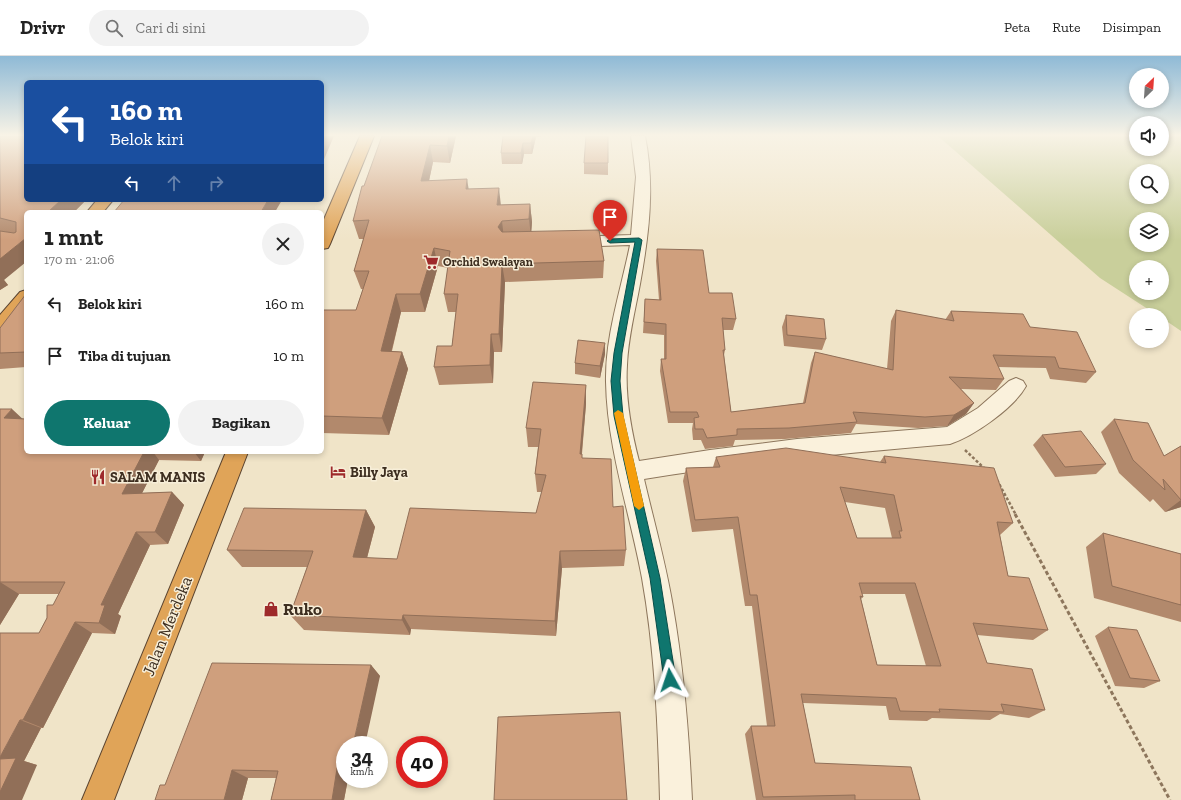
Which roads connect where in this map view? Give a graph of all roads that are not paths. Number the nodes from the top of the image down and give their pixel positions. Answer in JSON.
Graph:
{"nodes":[{"id":1,"x":353,"y":171,"type":"edge"},
{"id":2,"x":642,"y":171,"type":"edge"},
{"id":3,"x":103,"y":202,"type":"edge"},
{"id":4,"x":97,"y":210,"type":"edge"},
{"id":5,"x":324,"y":239,"type":"edge"},
{"id":6,"x":639,"y":240,"type":"junction"},
{"id":7,"x":556,"y":243,"type":"edge"},
{"id":8,"x":24,"y":298,"type":"edge"},
{"id":9,"x":0,"y":327,"type":"edge"},
{"id":10,"x":1016,"y":386,"type":"dead end"},
{"id":11,"x":236,"y":454,"type":"edge"},
{"id":12,"x":631,"y":472,"type":"junction"},
{"id":13,"x":98,"y":800,"type":"edge"},
{"id":14,"x":676,"y":800,"type":"edge"}],
"edges":[{"from":1,"to":5,"type":"highway"},
{"from":2,"to":6,"type":"street"},
{"from":3,"to":4,"type":"highway"},
{"from":6,"to":7,"type":"street"},
{"from":6,"to":12,"type":"street"},
{"from":8,"to":9,"type":"highway"},
{"from":10,"to":12,"type":"street"},
{"from":11,"to":13,"type":"highway","name":"Jalan Merdeka"},
{"from":12,"to":14,"type":"street"}]}
